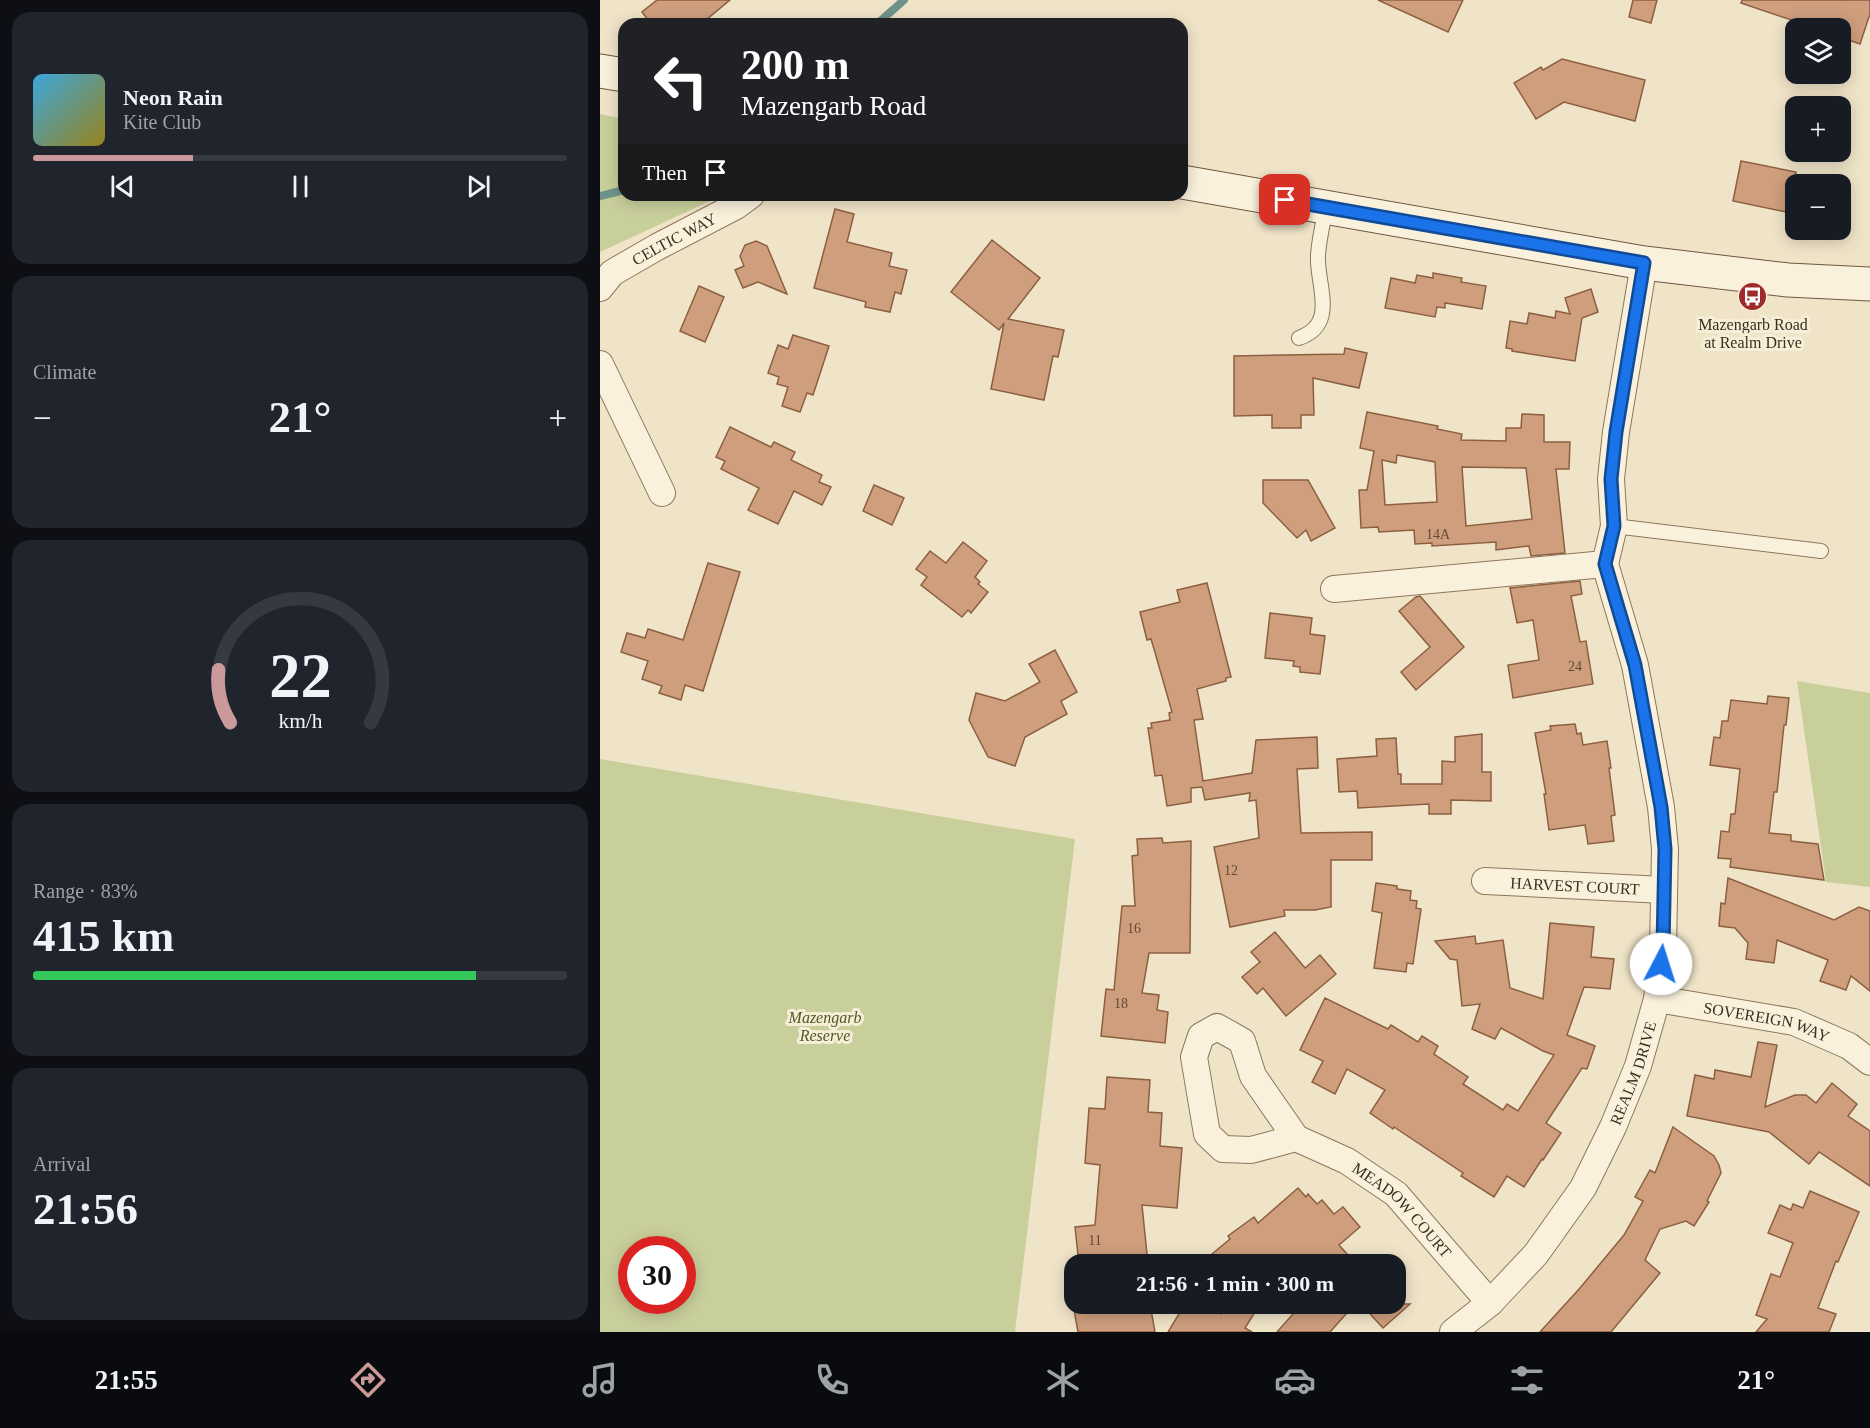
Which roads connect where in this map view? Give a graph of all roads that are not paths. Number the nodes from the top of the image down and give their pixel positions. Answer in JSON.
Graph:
{"nodes":[{"id":1,"x":600,"y":71,"type":"edge"},
{"id":2,"x":618,"y":74,"type":"edge"},
{"id":3,"x":1188,"y":183,"type":"edge"},
{"id":4,"x":743,"y":201,"type":"edge"},
{"id":5,"x":1326,"y":208,"type":"junction"},
{"id":6,"x":1644,"y":263,"type":"junction"},
{"id":7,"x":1870,"y":284,"type":"edge"},
{"id":8,"x":600,"y":288,"type":"edge"},
{"id":9,"x":1299,"y":338,"type":"dead end"},
{"id":10,"x":600,"y":364,"type":"edge"},
{"id":11,"x":662,"y":493,"type":"dead end"},
{"id":12,"x":1614,"y":526,"type":"junction"},
{"id":13,"x":1821,"y":551,"type":"dead end"},
{"id":14,"x":1605,"y":564,"type":"junction"},
{"id":15,"x":1334,"y":589,"type":"dead end"},
{"id":16,"x":1485,"y":881,"type":"dead end"},
{"id":17,"x":1664,"y":890,"type":"junction"},
{"id":18,"x":1657,"y":999,"type":"junction"},
{"id":19,"x":1870,"y":1062,"type":"edge"},
{"id":20,"x":1296,"y":1138,"type":"junction"},
{"id":21,"x":1490,"y":1303,"type":"junction"},
{"id":22,"x":1453,"y":1332,"type":"edge"}],
"edges":[{"from":1,"to":2,"type":"main road"},
{"from":3,"to":5,"type":"main road"},
{"from":4,"to":8,"type":"street","name":"CELTIC WAY"},
{"from":5,"to":6,"type":"main road"},
{"from":5,"to":9,"type":"lane"},
{"from":6,"to":7,"type":"main road"},
{"from":6,"to":12,"type":"street","name":"REALM DRIVE"},
{"from":10,"to":11,"type":"street"},
{"from":12,"to":13,"type":"lane"},
{"from":12,"to":14,"type":"street","name":"REALM DRIVE"},
{"from":14,"to":15,"type":"street"},
{"from":14,"to":17,"type":"street","name":"REALM DRIVE"},
{"from":16,"to":17,"type":"street","name":"HARVEST COURT"},
{"from":17,"to":18,"type":"street","name":"REALM DRIVE"},
{"from":18,"to":19,"type":"street","name":"SOVEREIGN WAY"},
{"from":18,"to":21,"type":"street","name":"REALM DRIVE"},
{"from":20,"to":20,"type":"street"},
{"from":20,"to":21,"type":"street","name":"MEADOW COURT"},
{"from":21,"to":22,"type":"street","name":"REALM DRIVE"}]}
